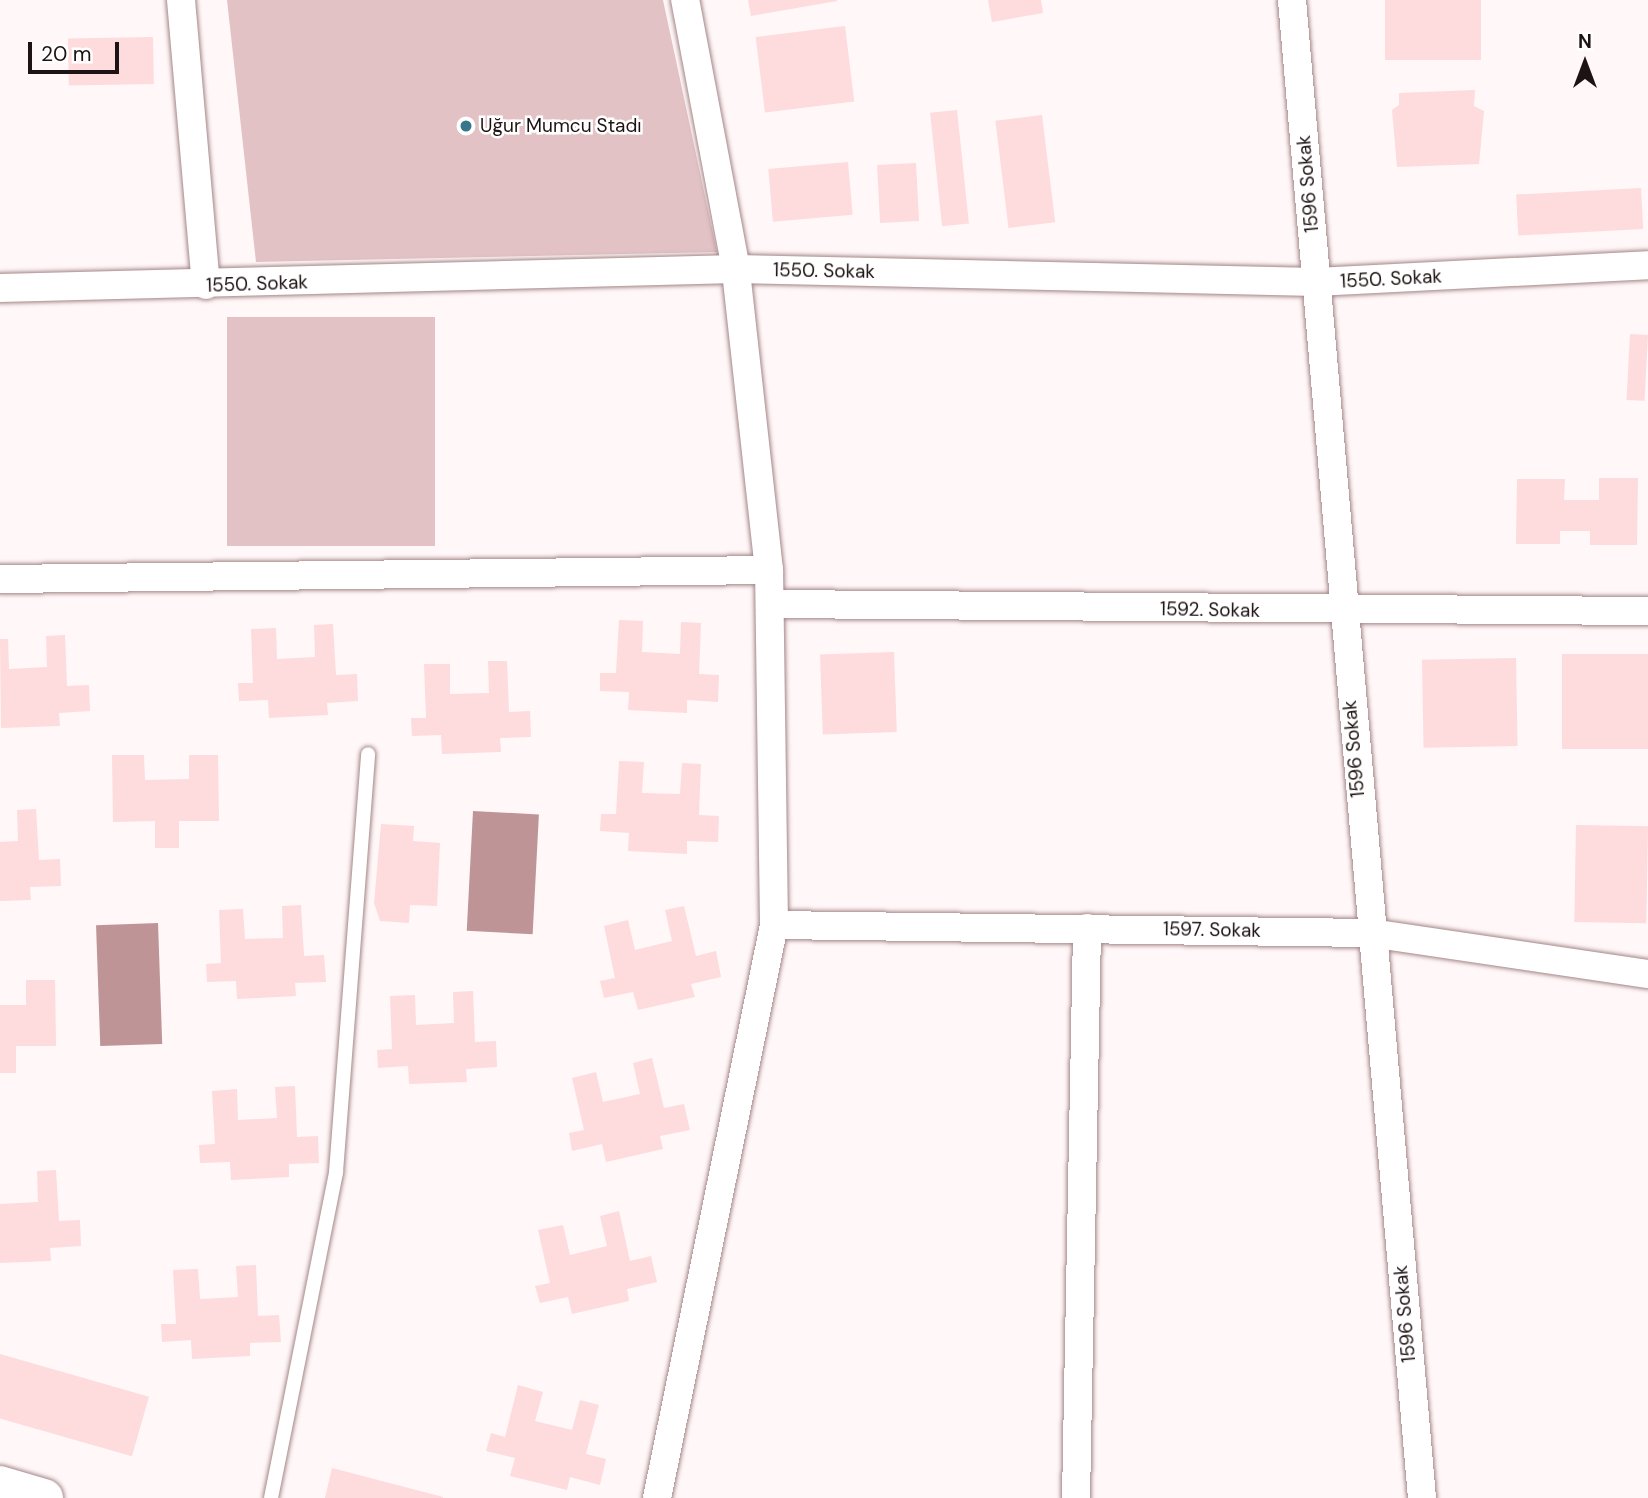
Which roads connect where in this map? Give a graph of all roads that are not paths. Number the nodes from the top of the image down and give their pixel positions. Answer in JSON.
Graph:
{"nodes":[{"id":1,"x":181,"y":0,"type":"edge"},
{"id":2,"x":685,"y":0,"type":"edge"},
{"id":3,"x":1292,"y":0,"type":"edge"},
{"id":4,"x":1648,"y":265,"type":"edge"},
{"id":5,"x":736,"y":269,"type":"junction"},
{"id":6,"x":1316,"y":282,"type":"junction"},
{"id":7,"x":206,"y":285,"type":"junction"},
{"id":8,"x":0,"y":288,"type":"edge"},
{"id":9,"x":769,"y":570,"type":"junction"},
{"id":10,"x":0,"y":579,"type":"edge"},
{"id":11,"x":771,"y":604,"type":"junction"},
{"id":12,"x":1342,"y":611,"type":"junction"},
{"id":13,"x":1648,"y":611,"type":"edge"},
{"id":14,"x":368,"y":754,"type":"dead end"},
{"id":15,"x":774,"y":925,"type":"junction"},
{"id":16,"x":1087,"y":928,"type":"junction"},
{"id":17,"x":1370,"y":933,"type":"junction"},
{"id":18,"x":1648,"y":974,"type":"edge"},
{"id":19,"x":0,"y":1485,"type":"edge"},
{"id":20,"x":44,"y":1498,"type":"edge"},
{"id":21,"x":271,"y":1498,"type":"edge"},
{"id":22,"x":657,"y":1498,"type":"edge"},
{"id":23,"x":1076,"y":1498,"type":"edge"},
{"id":24,"x":1422,"y":1498,"type":"edge"}],
"edges":[{"from":1,"to":7,"type":"street"},
{"from":2,"to":5,"type":"street"},
{"from":3,"to":6,"type":"street","name":"1596 Sokak"},
{"from":4,"to":6,"type":"street","name":"1550. Sokak"},
{"from":5,"to":6,"type":"street","name":"1550. Sokak"},
{"from":5,"to":7,"type":"street","name":"1550. Sokak"},
{"from":5,"to":9,"type":"street"},
{"from":6,"to":12,"type":"street","name":"1596 Sokak"},
{"from":7,"to":8,"type":"street","name":"1550. Sokak"},
{"from":9,"to":10,"type":"street"},
{"from":9,"to":11,"type":"street"},
{"from":11,"to":12,"type":"street","name":"1592. Sokak"},
{"from":11,"to":15,"type":"street"},
{"from":12,"to":13,"type":"street","name":"1592. Sokak"},
{"from":12,"to":17,"type":"street","name":"1596 Sokak"},
{"from":14,"to":21,"type":"lane"},
{"from":15,"to":16,"type":"street","name":"1597. Sokak"},
{"from":15,"to":22,"type":"street"},
{"from":16,"to":17,"type":"street","name":"1597. Sokak"},
{"from":16,"to":23,"type":"street"},
{"from":17,"to":18,"type":"street","name":"1597. Sokak"},
{"from":17,"to":24,"type":"street","name":"1596 Sokak"},
{"from":19,"to":20,"type":"main road"}]}
